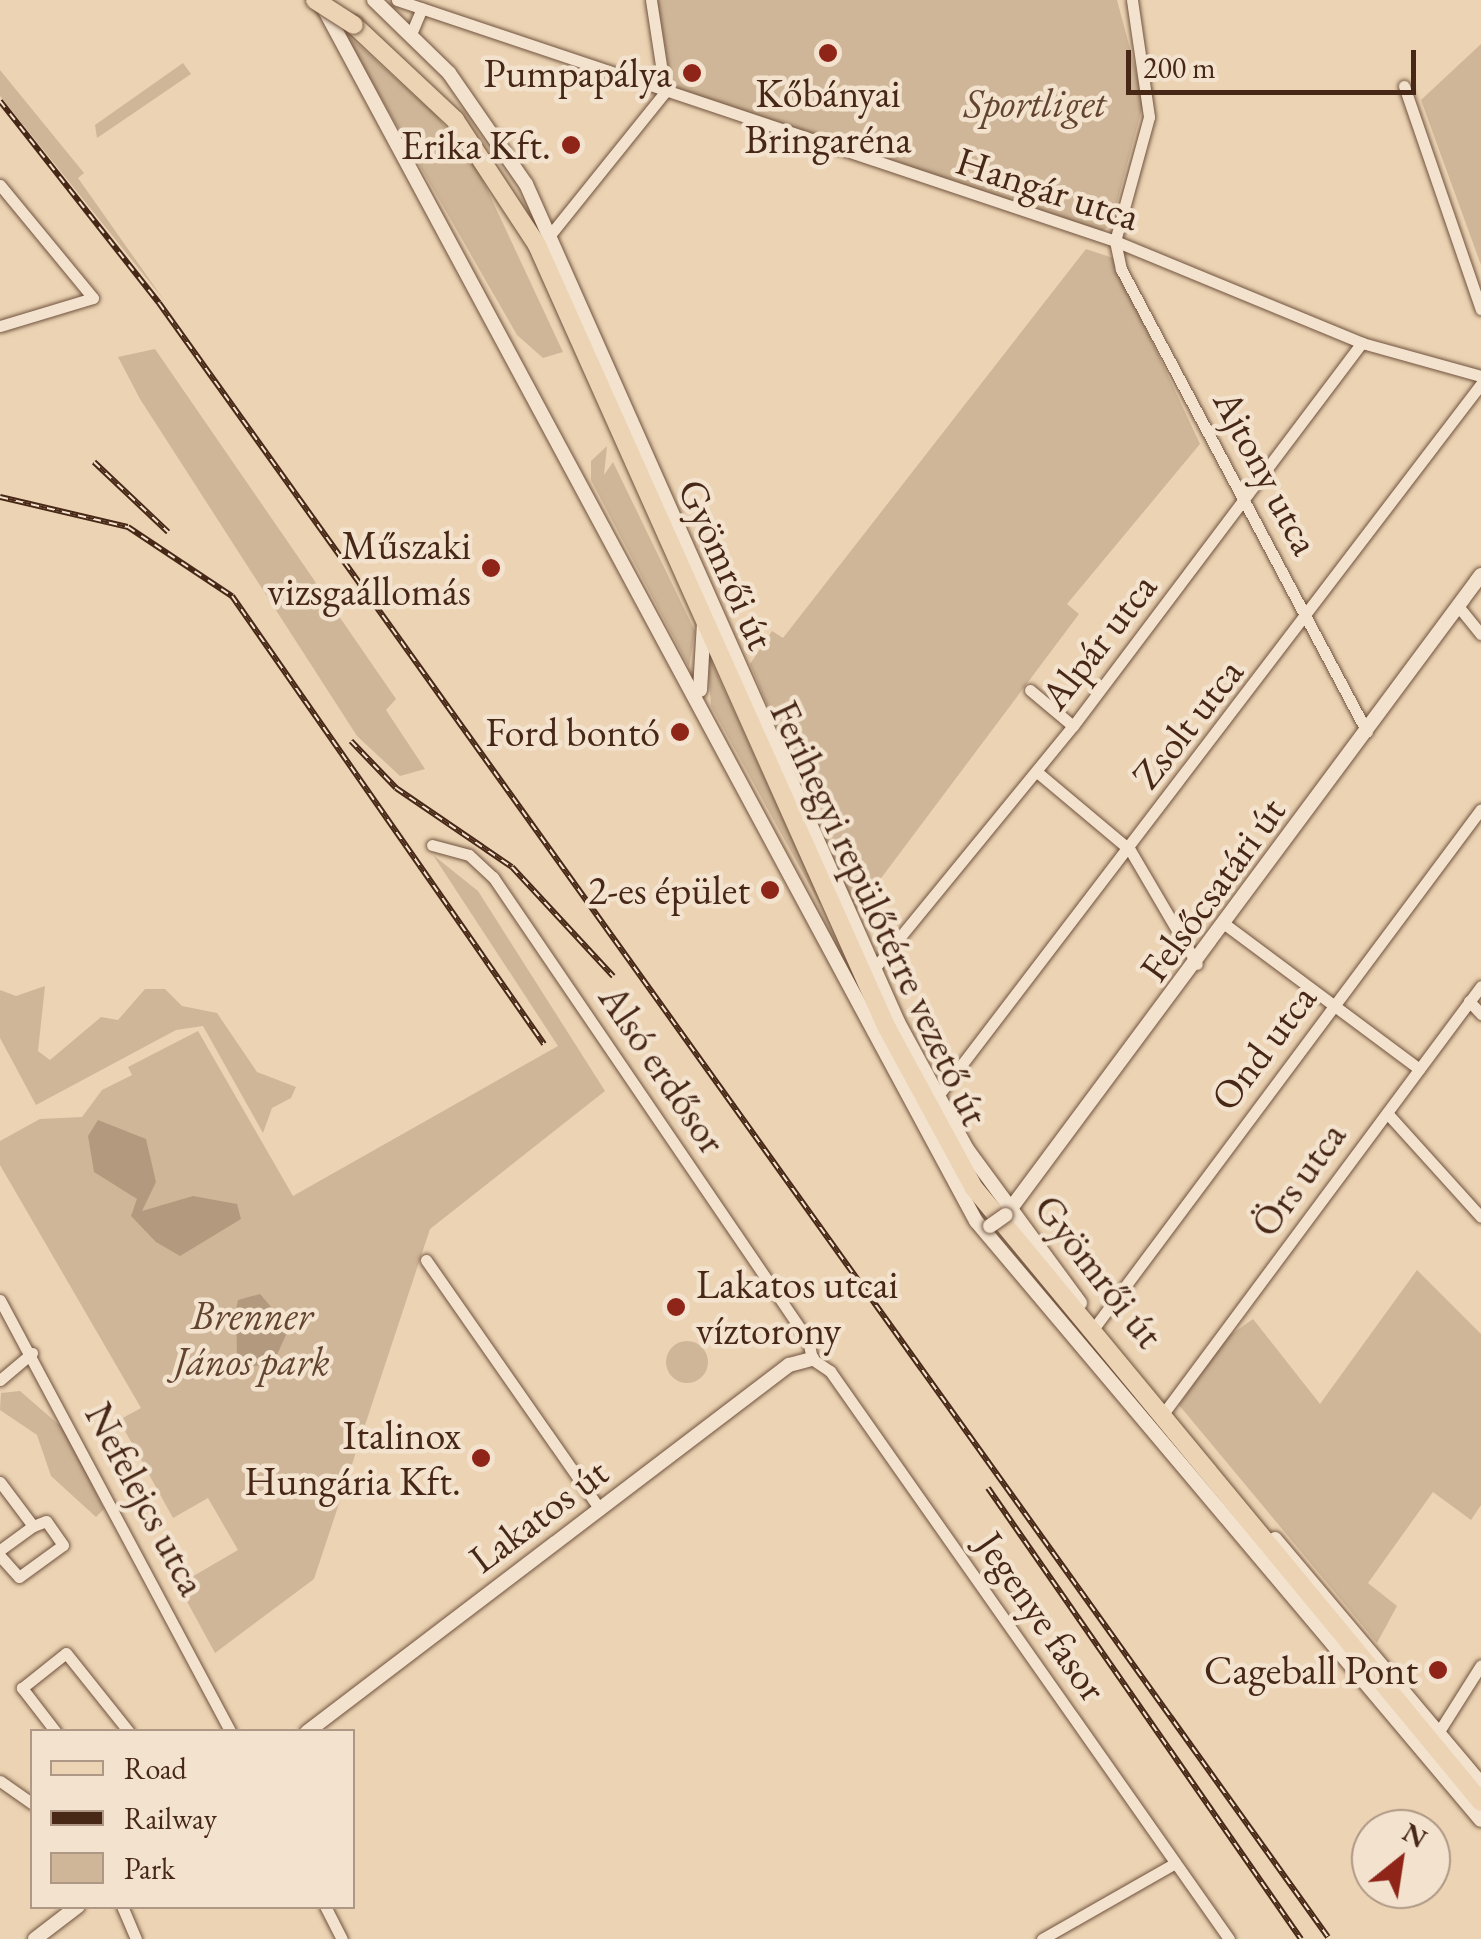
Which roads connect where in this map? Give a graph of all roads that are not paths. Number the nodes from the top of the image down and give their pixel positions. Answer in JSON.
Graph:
{"nodes":[{"id":1,"x":319,"y":0,"type":"edge"},
{"id":2,"x":374,"y":0,"type":"edge"},
{"id":3,"x":397,"y":0,"type":"edge"},
{"id":4,"x":651,"y":0,"type":"edge"},
{"id":5,"x":1132,"y":0,"type":"edge"},
{"id":6,"x":422,"y":8,"type":"junction"},
{"id":7,"x":411,"y":34,"type":"junction"},
{"id":8,"x":1404,"y":86,"type":"dead end"},
{"id":9,"x":665,"y":92,"type":"junction"},
{"id":10,"x":0,"y":186,"type":"edge"},
{"id":11,"x":550,"y":235,"type":"junction"},
{"id":12,"x":1115,"y":241,"type":"junction"},
{"id":13,"x":1481,"y":309,"type":"edge"},
{"id":14,"x":0,"y":326,"type":"edge"},
{"id":15,"x":1362,"y":343,"type":"junction"},
{"id":16,"x":1481,"y":376,"type":"edge"},
{"id":17,"x":1481,"y":384,"type":"edge"},
{"id":18,"x":1246,"y":503,"type":"junction"},
{"id":19,"x":1481,"y":576,"type":"edge"},
{"id":20,"x":1458,"y":606,"type":"junction"},
{"id":21,"x":704,"y":617,"type":"junction"},
{"id":22,"x":1309,"y":618,"type":"junction"},
{"id":23,"x":1481,"y":634,"type":"edge"},
{"id":24,"x":1030,"y":690,"type":"dead end"},
{"id":25,"x":710,"y":713,"type":"junction"},
{"id":26,"x":1073,"y":726,"type":"junction"},
{"id":27,"x":1367,"y":732,"type":"junction"},
{"id":28,"x":1037,"y":772,"type":"junction"},
{"id":29,"x":1481,"y":809,"type":"edge"},
{"id":30,"x":432,"y":844,"type":"dead end"},
{"id":31,"x":1130,"y":850,"type":"junction"},
{"id":32,"x":1226,"y":925,"type":"junction"},
{"id":33,"x":1198,"y":964,"type":"junction"},
{"id":34,"x":873,"y":970,"type":"junction"},
{"id":35,"x":1481,"y":986,"type":"edge"},
{"id":36,"x":1470,"y":1001,"type":"junction"},
{"id":37,"x":1335,"y":1004,"type":"junction"},
{"id":38,"x":1481,"y":1014,"type":"edge"},
{"id":39,"x":1419,"y":1069,"type":"junction"},
{"id":40,"x":937,"y":1097,"type":"junction"},
{"id":41,"x":1387,"y":1113,"type":"junction"},
{"id":42,"x":1008,"y":1213,"type":"junction"},
{"id":43,"x":1481,"y":1217,"type":"edge"},
{"id":44,"x":987,"y":1229,"type":"junction"},
{"id":45,"x":426,"y":1260,"type":"dead end"},
{"id":46,"x":0,"y":1300,"type":"edge"},
{"id":47,"x":1096,"y":1324,"type":"junction"},
{"id":48,"x":32,"y":1353,"type":"junction"},
{"id":49,"x":812,"y":1360,"type":"junction"},
{"id":50,"x":0,"y":1380,"type":"edge"},
{"id":51,"x":1166,"y":1410,"type":"junction"},
{"id":52,"x":0,"y":1482,"type":"edge"},
{"id":53,"x":600,"y":1509,"type":"junction"},
{"id":54,"x":33,"y":1526,"type":"junction"},
{"id":55,"x":0,"y":1552,"type":"edge"},
{"id":56,"x":1481,"y":1665,"type":"edge"},
{"id":57,"x":54,"y":1729,"type":"edge"},
{"id":58,"x":128,"y":1729,"type":"edge"},
{"id":59,"x":230,"y":1729,"type":"edge"},
{"id":60,"x":311,"y":1729,"type":"edge"},
{"id":61,"x":1438,"y":1733,"type":"junction"},
{"id":62,"x":0,"y":1781,"type":"edge"},
{"id":63,"x":1481,"y":1784,"type":"edge"},
{"id":64,"x":1481,"y":1802,"type":"edge"},
{"id":65,"x":30,"y":1803,"type":"edge"},
{"id":66,"x":1481,"y":1820,"type":"edge"},
{"id":67,"x":1175,"y":1863,"type":"junction"},
{"id":68,"x":74,"y":1909,"type":"edge"},
{"id":69,"x":123,"y":1909,"type":"edge"},
{"id":70,"x":327,"y":1909,"type":"edge"},
{"id":71,"x":34,"y":1939,"type":"edge"},
{"id":72,"x":136,"y":1939,"type":"edge"},
{"id":73,"x":342,"y":1939,"type":"edge"},
{"id":74,"x":1042,"y":1939,"type":"edge"},
{"id":75,"x":1229,"y":1939,"type":"edge"}],
"edges":[{"from":1,"to":21,"type":"main road","name":"Ferihegyi repülőtérre vezető út","bridge":true},
{"from":1,"to":25,"type":"street","name":"Gyömrői út"},
{"from":2,"to":7,"type":"street","name":"Gyömrői út"},
{"from":3,"to":6,"type":"street","name":"Hangár utca"},
{"from":4,"to":9,"type":"street"},
{"from":5,"to":12,"type":"street"},
{"from":6,"to":7,"type":"street"},
{"from":6,"to":9,"type":"street","name":"Hangár utca"},
{"from":7,"to":11,"type":"street","name":"Gyömrői út"},
{"from":8,"to":13,"type":"street"},
{"from":9,"to":11,"type":"street"},
{"from":9,"to":12,"type":"street","name":"Hangár utca"},
{"from":10,"to":14,"type":"street"},
{"from":11,"to":34,"type":"street","name":"Gyömrői út"},
{"from":12,"to":15,"type":"street","name":"Hangár utca"},
{"from":12,"to":18,"type":"street","name":"Ajtony utca"},
{"from":15,"to":16,"type":"street","name":"Hangár utca"},
{"from":15,"to":18,"type":"street","name":"Alpár utca"},
{"from":17,"to":22,"type":"street","name":"Zsolt utca"},
{"from":18,"to":22,"type":"street","name":"Ajtony utca"},
{"from":18,"to":26,"type":"street","name":"Alpár utca"},
{"from":19,"to":20,"type":"street","name":"Felsőcsatári út"},
{"from":20,"to":23,"type":"street"},
{"from":20,"to":27,"type":"street","name":"Felsőcsatári út"},
{"from":21,"to":25,"type":"street","name":"Gyömrői út"},
{"from":21,"to":64,"type":"main road","name":"Ferihegyi repülőtérre vezető út"},
{"from":22,"to":27,"type":"street","name":"Ajtony utca"},
{"from":22,"to":31,"type":"street","name":"Zsolt utca"},
{"from":24,"to":26,"type":"street"},
{"from":25,"to":44,"type":"street","name":"Gyömrői út"},
{"from":26,"to":28,"type":"street","name":"Alpár utca"},
{"from":27,"to":32,"type":"street","name":"Felsőcsatári út"},
{"from":28,"to":31,"type":"street"},
{"from":28,"to":34,"type":"street","name":"Alpár utca"},
{"from":29,"to":37,"type":"street","name":"Ond utca"},
{"from":30,"to":49,"type":"street","name":"Alsó erdősor"},
{"from":31,"to":33,"type":"street"},
{"from":31,"to":40,"type":"street","name":"Zsolt utca"},
{"from":32,"to":33,"type":"street","name":"Felsőcsatári út"},
{"from":32,"to":37,"type":"street"},
{"from":33,"to":42,"type":"street","name":"Felsőcsatári út"},
{"from":34,"to":40,"type":"street","name":"Gyömrői út"},
{"from":35,"to":36,"type":"street","name":"Örs utca"},
{"from":36,"to":38,"type":"street"},
{"from":36,"to":39,"type":"street","name":"Örs utca"},
{"from":37,"to":39,"type":"street"},
{"from":37,"to":47,"type":"street","name":"Ond utca"},
{"from":39,"to":41,"type":"street","name":"Örs utca"},
{"from":40,"to":42,"type":"street","name":"Gyömrői út"},
{"from":41,"to":43,"type":"street"},
{"from":41,"to":51,"type":"street","name":"Örs utca"},
{"from":42,"to":44,"type":"street","name":"Felsőcsatári út","bridge":true},
{"from":42,"to":47,"type":"street","name":"Gyömrői út"},
{"from":44,"to":66,"type":"street","name":"Gyömrői út"},
{"from":45,"to":53,"type":"street"},
{"from":46,"to":48,"type":"street","name":"Nefelejcs utca"},
{"from":47,"to":51,"type":"street","name":"Gyömrői út"},
{"from":48,"to":50,"type":"street"},
{"from":48,"to":59,"type":"street","name":"Nefelejcs utca"},
{"from":49,"to":53,"type":"street","name":"Lakatos út"},
{"from":49,"to":67,"type":"street","name":"Jegenye fasor"},
{"from":51,"to":61,"type":"street","name":"Gyömrői út"},
{"from":52,"to":54,"type":"street"},
{"from":53,"to":60,"type":"street","name":"Lakatos út"},
{"from":54,"to":55,"type":"street"},
{"from":54,"to":55,"type":"street"},
{"from":56,"to":61,"type":"street"},
{"from":57,"to":58,"type":"street"},
{"from":61,"to":63,"type":"street","name":"Gyömrői út"},
{"from":62,"to":65,"type":"street"},
{"from":67,"to":74,"type":"street"},
{"from":67,"to":75,"type":"street","name":"Jegenye fasor"},
{"from":68,"to":71,"type":"street"},
{"from":69,"to":72,"type":"street"},
{"from":70,"to":73,"type":"street"}]}
